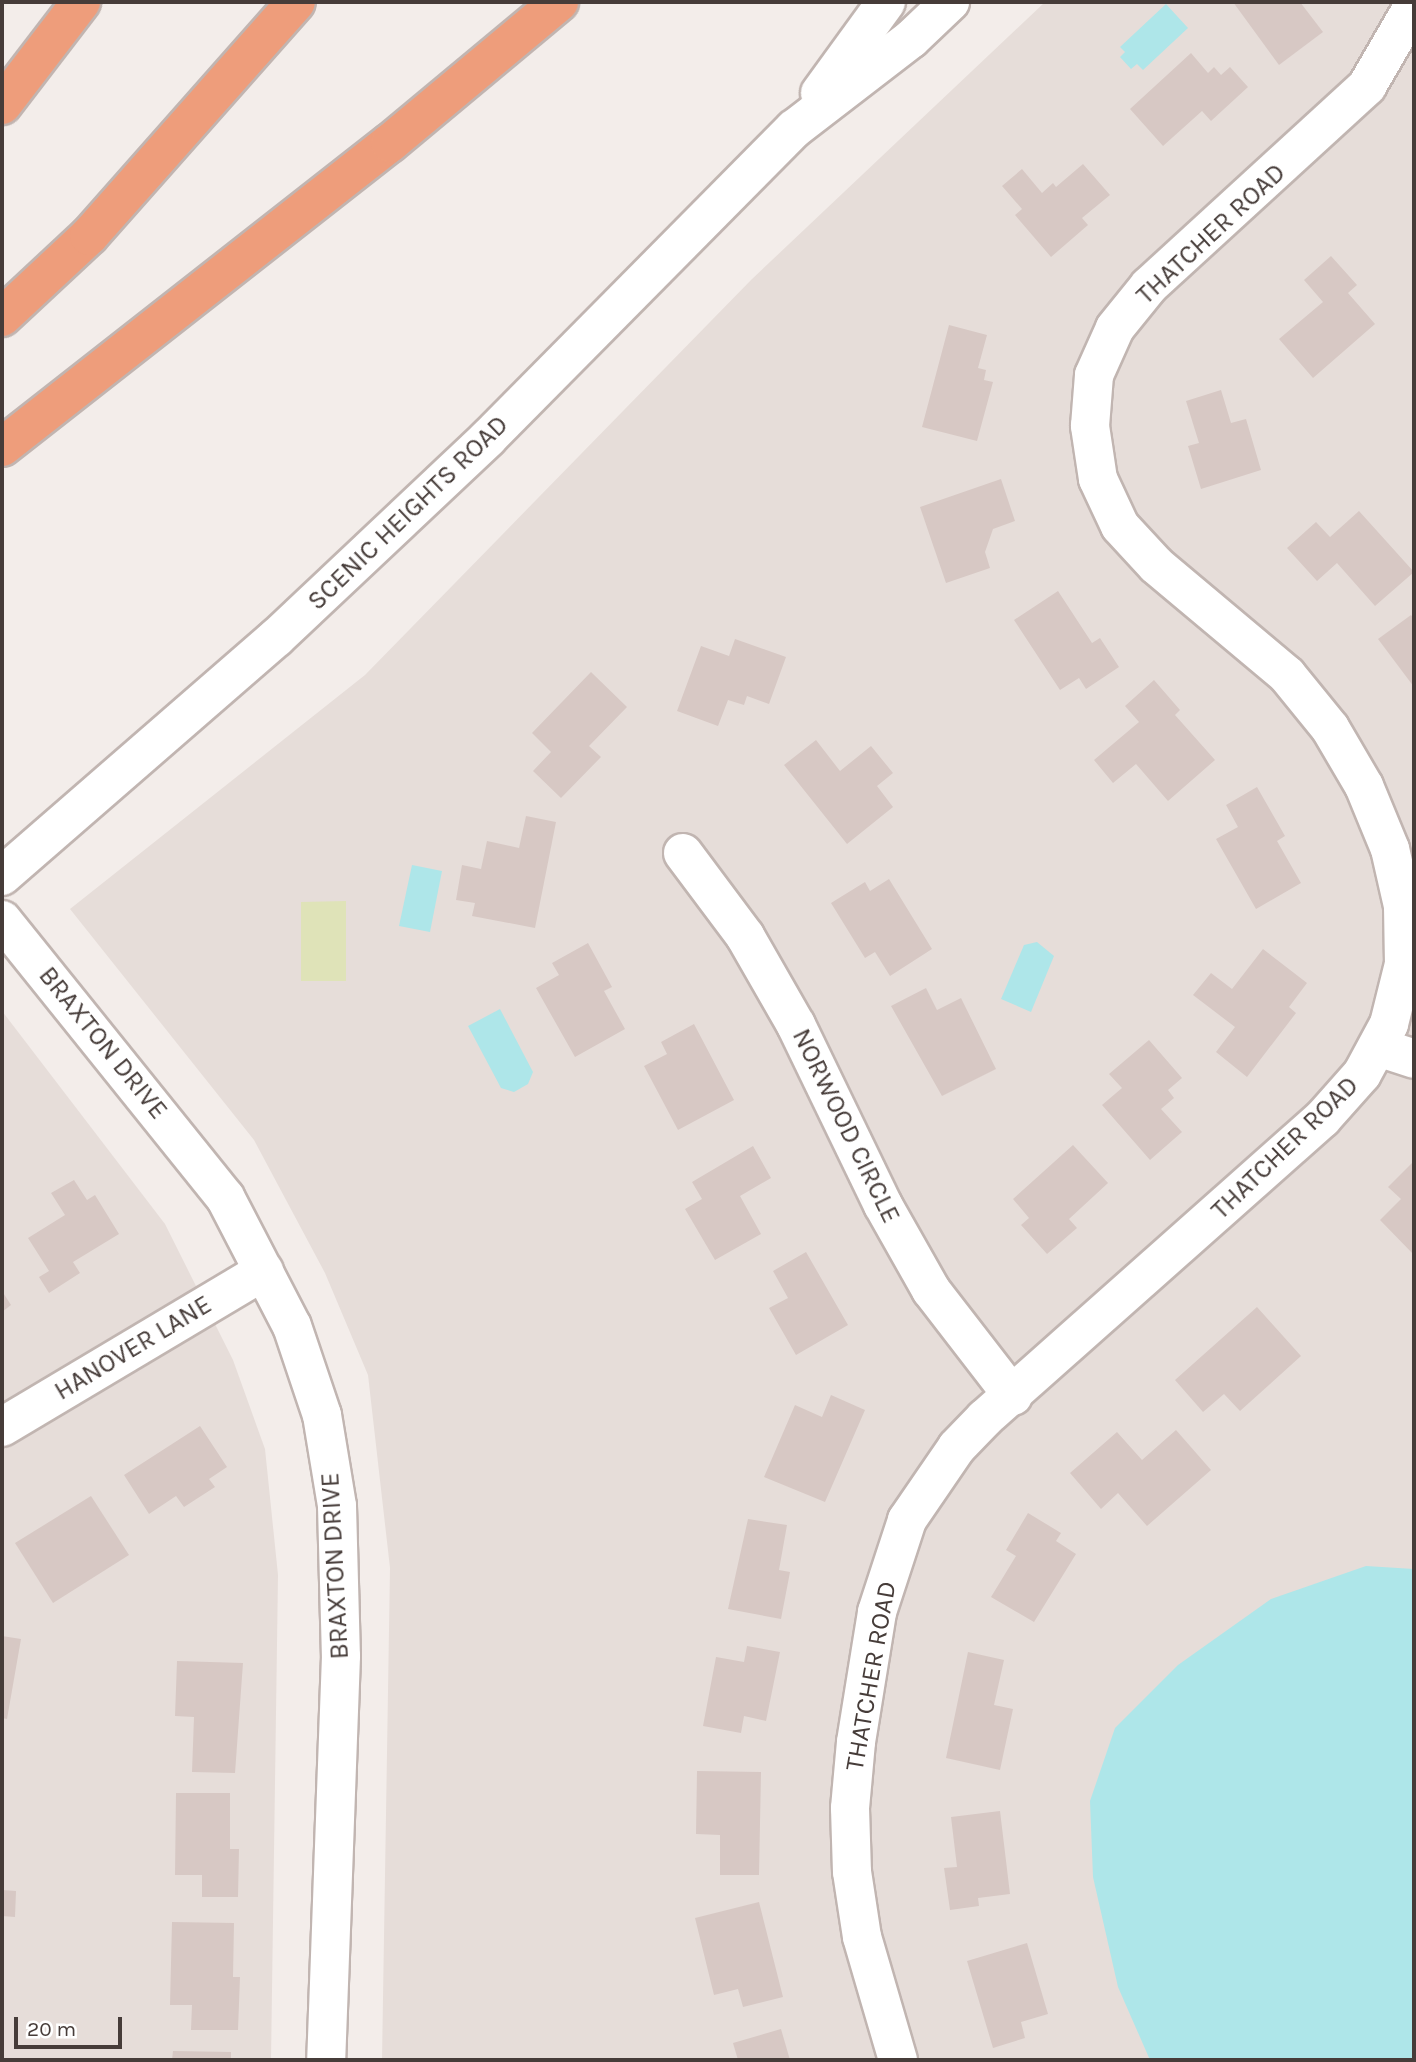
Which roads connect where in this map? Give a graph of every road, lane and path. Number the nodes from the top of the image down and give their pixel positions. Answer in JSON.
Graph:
{"nodes":[{"id":1,"x":80,"y":2,"type":"edge"},
{"id":2,"x":296,"y":2,"type":"edge"},
{"id":3,"x":559,"y":2,"type":"edge"},
{"id":4,"x":886,"y":2,"type":"edge"},
{"id":5,"x":950,"y":2,"type":"edge"},
{"id":6,"x":1414,"y":5,"type":"edge"},
{"id":7,"x":2,"y":105,"type":"edge"},
{"id":8,"x":794,"y":129,"type":"junction"},
{"id":9,"x":2,"y":317,"type":"edge"},
{"id":10,"x":2,"y":447,"type":"edge"},
{"id":11,"x":683,"y":853,"type":"dead end"},
{"id":12,"x":2,"y":876,"type":"edge"},
{"id":13,"x":2,"y":920,"type":"edge"},
{"id":14,"x":1378,"y":1047,"type":"junction"},
{"id":15,"x":1414,"y":1059,"type":"edge"},
{"id":16,"x":264,"y":1271,"type":"junction"},
{"id":17,"x":1013,"y":1396,"type":"junction"},
{"id":18,"x":2,"y":1427,"type":"edge"},
{"id":19,"x":326,"y":2060,"type":"edge"},
{"id":20,"x":898,"y":2060,"type":"edge"}],
"edges":[{"from":1,"to":7,"type":"highway"},
{"from":2,"to":9,"type":"highway"},
{"from":3,"to":10,"type":"highway"},
{"from":4,"to":8,"type":"street","name":"SCENIC HEIGHTS ROAD"},
{"from":5,"to":8,"type":"street","name":"SCENIC HEIGHTS ROAD"},
{"from":6,"to":14,"type":"street","name":"THATCHER ROAD"},
{"from":8,"to":12,"type":"street","name":"SCENIC HEIGHTS ROAD"},
{"from":11,"to":17,"type":"street","name":"NORWOOD CIRCLE"},
{"from":13,"to":16,"type":"street","name":"BRAXTON DRIVE"},
{"from":14,"to":15,"type":"street"},
{"from":14,"to":17,"type":"street","name":"THATCHER ROAD"},
{"from":16,"to":18,"type":"street","name":"HANOVER LANE"},
{"from":16,"to":19,"type":"street","name":"BRAXTON DRIVE"},
{"from":17,"to":20,"type":"street","name":"THATCHER ROAD"}]}
